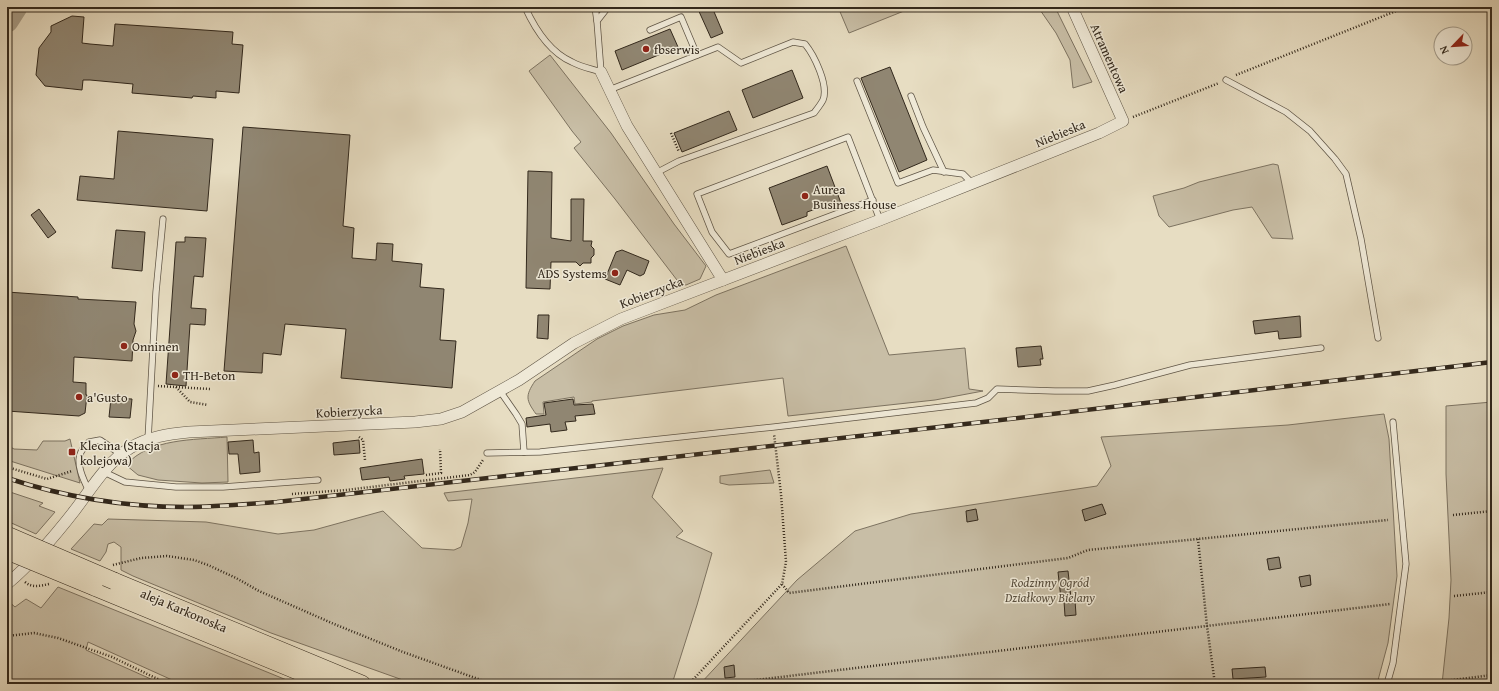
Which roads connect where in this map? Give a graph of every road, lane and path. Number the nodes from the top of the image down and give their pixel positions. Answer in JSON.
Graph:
{"nodes":[{"id":1,"x":525,"y":7,"type":"edge"},
{"id":2,"x":595,"y":7,"type":"edge"},
{"id":3,"x":608,"y":7,"type":"edge"},
{"id":4,"x":1072,"y":7,"type":"edge"},
{"id":5,"x":1406,"y":7,"type":"edge"},
{"id":6,"x":597,"y":21,"type":"junction"},
{"id":7,"x":650,"y":30,"type":"dead end"},
{"id":8,"x":697,"y":55,"type":"junction"},
{"id":9,"x":601,"y":72,"type":"junction"},
{"id":10,"x":1226,"y":80,"type":"junction"},
{"id":11,"x":857,"y":81,"type":"dead end"},
{"id":12,"x":609,"y":90,"type":"junction"},
{"id":13,"x":911,"y":96,"type":"dead end"},
{"id":14,"x":1123,"y":121,"type":"junction"},
{"id":15,"x":671,"y":133,"type":"dead end"},
{"id":16,"x":682,"y":160,"type":"junction"},
{"id":17,"x":944,"y":172,"type":"junction"},
{"id":18,"x":656,"y":173,"type":"junction"},
{"id":19,"x":972,"y":183,"type":"junction"},
{"id":20,"x":873,"y":200,"type":"junction"},
{"id":21,"x":163,"y":219,"type":"dead end"},
{"id":22,"x":880,"y":220,"type":"junction"},
{"id":23,"x":723,"y":280,"type":"junction"},
{"id":24,"x":1378,"y":338,"type":"dead end"},
{"id":25,"x":1321,"y":348,"type":"dead end"},
{"id":26,"x":151,"y":385,"type":"junction"},
{"id":27,"x":176,"y":387,"type":"junction"},
{"id":28,"x":210,"y":389,"type":"dead end"},
{"id":29,"x":500,"y":390,"type":"junction"},
{"id":30,"x":208,"y":405,"type":"dead end"},
{"id":31,"x":1393,"y":422,"type":"dead end"},
{"id":32,"x":774,"y":427,"type":"junction"},
{"id":33,"x":353,"y":437,"type":"dead end"},
{"id":34,"x":148,"y":440,"type":"junction"},
{"id":35,"x":440,"y":449,"type":"dead end"},
{"id":36,"x":524,"y":452,"type":"junction"},
{"id":37,"x":487,"y":453,"type":"joint"},
{"id":38,"x":122,"y":455,"type":"junction"},
{"id":39,"x":365,"y":460,"type":"dead end"},
{"id":40,"x":7,"y":468,"type":"edge"},
{"id":41,"x":81,"y":468,"type":"junction"},
{"id":42,"x":104,"y":472,"type":"junction"},
{"id":43,"x":426,"y":475,"type":"dead end"},
{"id":44,"x":318,"y":480,"type":"dead end"},
{"id":45,"x":89,"y":491,"type":"junction"},
{"id":46,"x":292,"y":494,"type":"dead end"},
{"id":47,"x":1492,"y":511,"type":"edge"},
{"id":48,"x":1454,"y":515,"type":"dead end"},
{"id":49,"x":1388,"y":520,"type":"dead end"},
{"id":50,"x":7,"y":535,"type":"edge"},
{"id":51,"x":1198,"y":539,"type":"junction"},
{"id":52,"x":7,"y":551,"type":"edge"},
{"id":53,"x":112,"y":574,"type":"junction"},
{"id":54,"x":18,"y":575,"type":"junction"},
{"id":55,"x":53,"y":583,"type":"dead end"},
{"id":56,"x":7,"y":584,"type":"edge"},
{"id":57,"x":782,"y":584,"type":"junction"},
{"id":58,"x":1492,"y":592,"type":"edge"},
{"id":59,"x":1454,"y":596,"type":"dead end"},
{"id":60,"x":1390,"y":604,"type":"dead end"},
{"id":61,"x":1207,"y":626,"type":"junction"},
{"id":62,"x":7,"y":636,"type":"edge"},
{"id":63,"x":1492,"y":675,"type":"edge"},
{"id":64,"x":1446,"y":681,"type":"dead end"},
{"id":65,"x":739,"y":682,"type":"dead end"},
{"id":66,"x":168,"y":684,"type":"edge"},
{"id":67,"x":329,"y":684,"type":"edge"},
{"id":68,"x":362,"y":684,"type":"edge"},
{"id":69,"x":492,"y":684,"type":"edge"},
{"id":70,"x":689,"y":684,"type":"edge"},
{"id":71,"x":1215,"y":684,"type":"edge"},
{"id":72,"x":1387,"y":684,"type":"edge"}],
"edges":[{"from":1,"to":9,"type":"lane"},
{"from":2,"to":6,"type":"lane"},
{"from":3,"to":6,"type":"lane"},
{"from":4,"to":14,"type":"street","name":"Atramentowa"},
{"from":5,"to":10,"type":"path"},
{"from":6,"to":9,"type":"lane"},
{"from":7,"to":8,"type":"lane"},
{"from":8,"to":12,"type":"lane"},
{"from":8,"to":16,"type":"lane"},
{"from":9,"to":12,"type":"street"},
{"from":10,"to":14,"type":"path"},
{"from":10,"to":24,"type":"lane"},
{"from":11,"to":17,"type":"lane"},
{"from":12,"to":18,"type":"street"},
{"from":13,"to":17,"type":"lane"},
{"from":14,"to":19,"type":"street","name":"Niebieska"},
{"from":15,"to":16,"type":"path"},
{"from":16,"to":18,"type":"lane"},
{"from":17,"to":19,"type":"lane"},
{"from":18,"to":23,"type":"street"},
{"from":19,"to":22,"type":"street","name":"Niebieska"},
{"from":20,"to":20,"type":"lane"},
{"from":20,"to":22,"type":"lane"},
{"from":21,"to":26,"type":"lane"},
{"from":22,"to":23,"type":"street","name":"Niebieska"},
{"from":23,"to":29,"type":"street","name":"Kobierzycka"},
{"from":25,"to":32,"type":"lane"},
{"from":26,"to":27,"type":"path"},
{"from":26,"to":34,"type":"lane"},
{"from":27,"to":28,"type":"path"},
{"from":27,"to":30,"type":"path"},
{"from":29,"to":34,"type":"street","name":"Kobierzycka"},
{"from":29,"to":36,"type":"lane"},
{"from":31,"to":72,"type":"lane"},
{"from":32,"to":36,"type":"lane"},
{"from":32,"to":57,"type":"path"},
{"from":33,"to":39,"type":"path"},
{"from":34,"to":38,"type":"street","name":"Kobierzycka"},
{"from":35,"to":43,"type":"path"},
{"from":36,"to":37,"type":"lane"},
{"from":37,"to":46,"type":"path"},
{"from":38,"to":41,"type":"lane"},
{"from":38,"to":42,"type":"street","name":"Kobierzycka"},
{"from":40,"to":41,"type":"path"},
{"from":41,"to":45,"type":"lane"},
{"from":42,"to":44,"type":"lane"},
{"from":42,"to":45,"type":"street","name":"Kobierzycka"},
{"from":45,"to":54,"type":"street","name":"Kobierzycka"},
{"from":47,"to":48,"type":"path"},
{"from":49,"to":51,"type":"path"},
{"from":50,"to":53,"type":"main road","name":"aleja Karkonoska","bridge":true},
{"from":51,"to":57,"type":"path"},
{"from":51,"to":61,"type":"path"},
{"from":52,"to":67,"type":"main road","name":"aleja Karkonoska","bridge":true},
{"from":53,"to":68,"type":"main road","name":"aleja Karkonoska"},
{"from":53,"to":69,"type":"path"},
{"from":54,"to":55,"type":"path"},
{"from":54,"to":56,"type":"street","name":"Kobierzycka"},
{"from":57,"to":70,"type":"path"},
{"from":58,"to":59,"type":"path"},
{"from":60,"to":61,"type":"path"},
{"from":61,"to":65,"type":"path"},
{"from":61,"to":71,"type":"path"},
{"from":62,"to":66,"type":"path"},
{"from":63,"to":64,"type":"path"}]}
